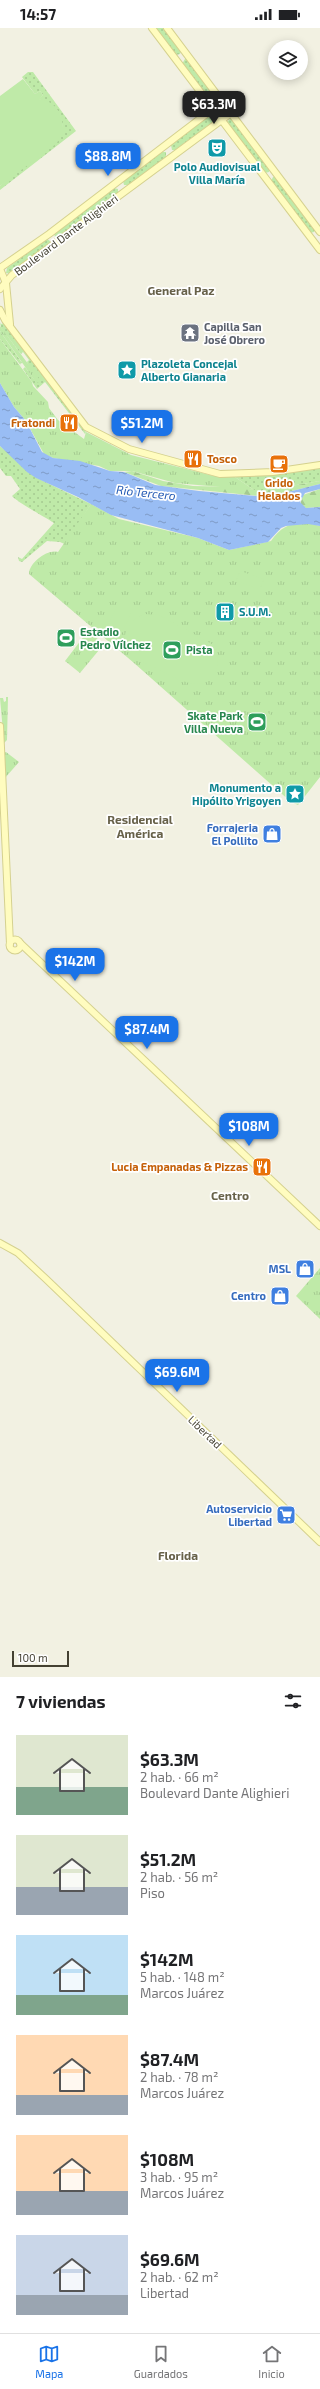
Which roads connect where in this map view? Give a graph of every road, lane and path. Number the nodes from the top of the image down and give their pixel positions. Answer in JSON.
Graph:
{"nodes":[{"id":1,"x":152,"y":28,"type":"edge"},
{"id":2,"x":167,"y":28,"type":"edge"},
{"id":3,"x":222,"y":102,"type":"junction"},
{"id":4,"x":213,"y":109,"type":"junction"},
{"id":5,"x":231,"y":113,"type":"junction"},
{"id":6,"x":220,"y":119,"type":"junction"},
{"id":7,"x":320,"y":232,"type":"edge"},
{"id":8,"x":320,"y":250,"type":"edge"},
{"id":9,"x":0,"y":269,"type":"edge"},
{"id":10,"x":6,"y":283,"type":"junction"},
{"id":11,"x":0,"y":289,"type":"edge"},
{"id":12,"x":0,"y":310,"type":"edge"},
{"id":13,"x":11,"y":328,"type":"junction"},
{"id":14,"x":320,"y":465,"type":"edge"},
{"id":15,"x":0,"y":726,"type":"edge"},
{"id":16,"x":9,"y":922,"type":"junction"},
{"id":17,"x":10,"y":944,"type":"junction"},
{"id":18,"x":20,"y":944,"type":"junction"},
{"id":19,"x":320,"y":1226,"type":"edge"},
{"id":20,"x":0,"y":1243,"type":"edge"},
{"id":21,"x":320,"y":1542,"type":"edge"}],
"edges":[{"from":1,"to":4,"type":"main road"},
{"from":2,"to":3,"type":"main road"},
{"from":3,"to":4,"type":"main road","name":"Boulevard Dante Alighieri"},
{"from":3,"to":5,"type":"main road"},
{"from":4,"to":6,"type":"main road"},
{"from":4,"to":9,"type":"main road","name":"Boulevard Dante Alighieri"},
{"from":5,"to":6,"type":"main road","name":"Boulevard Dante Alighieri"},
{"from":5,"to":7,"type":"main road"},
{"from":6,"to":8,"type":"main road"},
{"from":6,"to":10,"type":"main road","name":"Boulevard Dante Alighieri"},
{"from":9,"to":10,"type":"main road"},
{"from":10,"to":11,"type":"main road","name":"Boulevard Dante Alighieri"},
{"from":10,"to":13,"type":"main road"},
{"from":12,"to":13,"type":"main road"},
{"from":13,"to":14,"type":"main road"},
{"from":15,"to":16,"type":"main road"},
{"from":16,"to":17,"type":"main road"},
{"from":16,"to":18,"type":"main road"},
{"from":17,"to":18,"type":"main road"},
{"from":17,"to":18,"type":"main road"},
{"from":18,"to":19,"type":"main road"},
{"from":20,"to":21,"type":"main road","name":"Libertad"}]}
